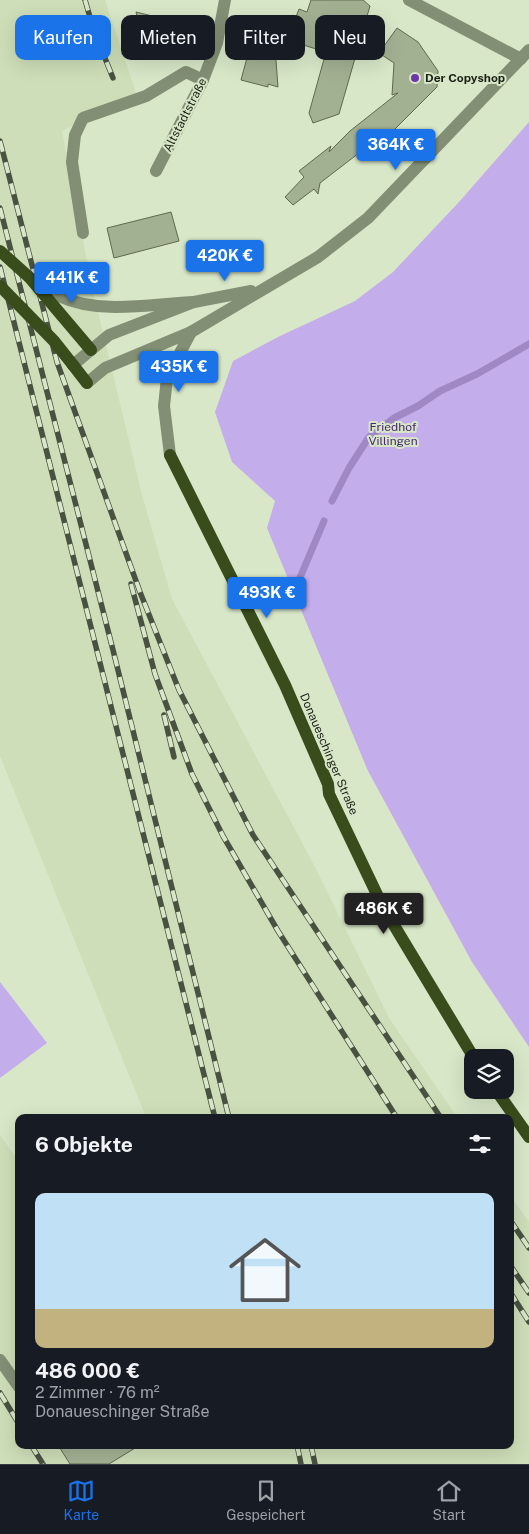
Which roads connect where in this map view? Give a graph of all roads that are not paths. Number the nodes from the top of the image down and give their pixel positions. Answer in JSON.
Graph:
{"nodes":[{"id":1,"x":225,"y":0,"type":"edge"},
{"id":2,"x":409,"y":0,"type":"edge"},
{"id":3,"x":525,"y":55,"type":"edge"},
{"id":4,"x":203,"y":80,"type":"junction"},
{"id":5,"x":156,"y":171,"type":"dead end"},
{"id":6,"x":83,"y":233,"type":"dead end"},
{"id":7,"x":0,"y":251,"type":"edge"},
{"id":8,"x":30,"y":278,"type":"junction"},
{"id":9,"x":0,"y":286,"type":"edge"},
{"id":10,"x":261,"y":289,"type":"junction"},
{"id":11,"x":194,"y":302,"type":"junction"},
{"id":12,"x":191,"y":332,"type":"junction"},
{"id":13,"x":91,"y":350,"type":"junction"},
{"id":14,"x":73,"y":365,"type":"junction"},
{"id":15,"x":87,"y":383,"type":"joint"},
{"id":16,"x":170,"y":455,"type":"joint"},
{"id":17,"x":469,"y":1049,"type":"edge"},
{"id":18,"x":502,"y":1099,"type":"edge"},
{"id":19,"x":513,"y":1114,"type":"edge"},
{"id":20,"x":514,"y":1116,"type":"edge"},
{"id":21,"x":529,"y":1137,"type":"edge"},
{"id":22,"x":0,"y":1360,"type":"edge"},
{"id":23,"x":15,"y":1381,"type":"edge"}],
"edges":[{"from":1,"to":4,"type":"street","name":"Altstadtstraße"},
{"from":2,"to":3,"type":"street"},
{"from":3,"to":10,"type":"street"},
{"from":4,"to":5,"type":"street","name":"Altstadtstraße"},
{"from":4,"to":6,"type":"street"},
{"from":7,"to":8,"type":"main road","bridge":true},
{"from":8,"to":11,"type":"street","bridge":true},
{"from":8,"to":13,"type":"main road","bridge":true},
{"from":9,"to":14,"type":"main road","bridge":true},
{"from":10,"to":11,"type":"street"},
{"from":10,"to":12,"type":"street"},
{"from":11,"to":13,"type":"street","bridge":true},
{"from":12,"to":15,"type":"street"},
{"from":12,"to":16,"type":"street"},
{"from":13,"to":14,"type":"street"},
{"from":14,"to":15,"type":"main road"},
{"from":16,"to":17,"type":"main road","name":"Donaueschinger Straße"},
{"from":18,"to":19,"type":"main road"},
{"from":20,"to":21,"type":"main road"},
{"from":22,"to":23,"type":"street"}]}
